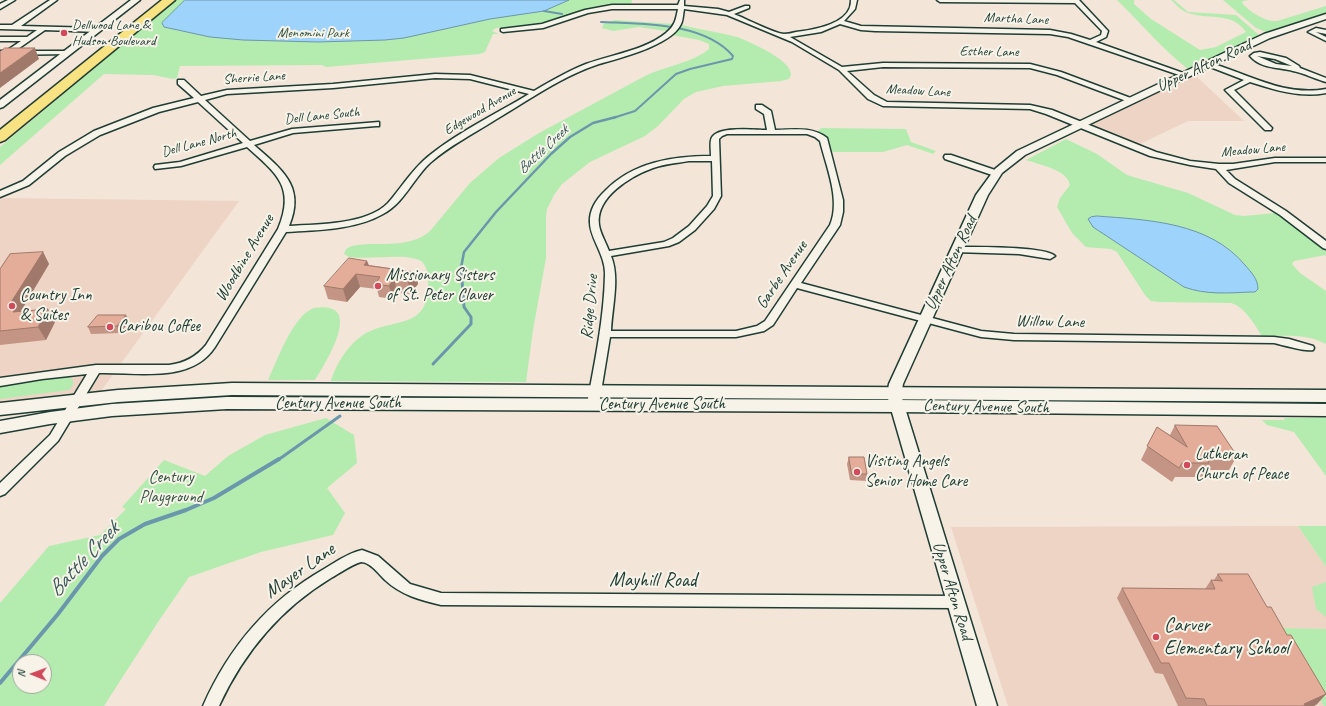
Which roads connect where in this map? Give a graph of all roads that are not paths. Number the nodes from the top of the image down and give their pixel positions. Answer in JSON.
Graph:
{"nodes":[{"id":1,"x":12,"y":0,"type":"edge"},
{"id":2,"x":54,"y":0,"type":"edge"},
{"id":3,"x":136,"y":0,"type":"edge"},
{"id":4,"x":152,"y":0,"type":"edge"},
{"id":5,"x":169,"y":0,"type":"edge"},
{"id":6,"x":854,"y":0,"type":"edge"},
{"id":7,"x":940,"y":0,"type":"edge"},
{"id":8,"x":1076,"y":0,"type":"edge"},
{"id":9,"x":681,"y":4,"type":"edge"},
{"id":10,"x":0,"y":7,"type":"edge"},
{"id":11,"x":747,"y":7,"type":"dead end"},
{"id":12,"x":729,"y":14,"type":"junction"},
{"id":13,"x":1326,"y":16,"type":"edge"},
{"id":14,"x":841,"y":22,"type":"junction"},
{"id":15,"x":0,"y":27,"type":"edge"},
{"id":16,"x":13,"y":28,"type":"junction"},
{"id":17,"x":43,"y":29,"type":"junction"},
{"id":18,"x":97,"y":30,"type":"junction"},
{"id":19,"x":503,"y":30,"type":"dead end"},
{"id":20,"x":1326,"y":32,"type":"edge"},
{"id":21,"x":784,"y":36,"type":"junction"},
{"id":22,"x":0,"y":39,"type":"edge"},
{"id":23,"x":28,"y":39,"type":"junction"},
{"id":24,"x":1326,"y":39,"type":"edge"},
{"id":25,"x":1090,"y":43,"type":"junction"},
{"id":26,"x":4,"y":53,"type":"edge"},
{"id":27,"x":67,"y":53,"type":"junction"},
{"id":28,"x":0,"y":58,"type":"edge"},
{"id":29,"x":1208,"y":64,"type":"junction"},
{"id":30,"x":842,"y":69,"type":"junction"},
{"id":31,"x":1295,"y":69,"type":"junction"},
{"id":32,"x":1184,"y":75,"type":"junction"},
{"id":33,"x":1251,"y":79,"type":"junction"},
{"id":34,"x":1326,"y":80,"type":"edge"},
{"id":35,"x":181,"y":82,"type":"dead end"},
{"id":36,"x":1325,"y":92,"type":"edge"},
{"id":37,"x":533,"y":93,"type":"junction"},
{"id":38,"x":199,"y":99,"type":"junction"},
{"id":39,"x":1132,"y":100,"type":"junction"},
{"id":40,"x":880,"y":102,"type":"junction"},
{"id":41,"x":0,"y":105,"type":"edge"},
{"id":42,"x":869,"y":106,"type":"dead end"},
{"id":43,"x":759,"y":107,"type":"dead end"},
{"id":44,"x":0,"y":121,"type":"edge"},
{"id":45,"x":376,"y":124,"type":"dead end"},
{"id":46,"x":1080,"y":124,"type":"junction"},
{"id":47,"x":1268,"y":128,"type":"dead end"},
{"id":48,"x":771,"y":132,"type":"junction"},
{"id":49,"x":0,"y":137,"type":"edge"},
{"id":50,"x":248,"y":144,"type":"junction"},
{"id":51,"x":948,"y":157,"type":"dead end"},
{"id":52,"x":716,"y":158,"type":"junction"},
{"id":53,"x":1326,"y":160,"type":"edge"},
{"id":54,"x":1219,"y":167,"type":"junction"},
{"id":55,"x":158,"y":168,"type":"dead end"},
{"id":56,"x":995,"y":173,"type":"junction"},
{"id":57,"x":0,"y":194,"type":"edge"},
{"id":58,"x":283,"y":229,"type":"junction"},
{"id":59,"x":1326,"y":246,"type":"edge"},
{"id":60,"x":957,"y":250,"type":"junction"},
{"id":61,"x":605,"y":254,"type":"junction"},
{"id":62,"x":1050,"y":256,"type":"dead end"},
{"id":63,"x":796,"y":285,"type":"junction"},
{"id":64,"x":925,"y":320,"type":"junction"},
{"id":65,"x":605,"y":334,"type":"junction"},
{"id":66,"x":1309,"y":348,"type":"dead end"},
{"id":67,"x":96,"y":370,"type":"junction"},
{"id":68,"x":0,"y":382,"type":"edge"},
{"id":69,"x":1326,"y":396,"type":"edge"},
{"id":70,"x":594,"y":398,"type":"junction"},
{"id":71,"x":78,"y":399,"type":"junction"},
{"id":72,"x":896,"y":399,"type":"junction"},
{"id":73,"x":0,"y":409,"type":"edge"},
{"id":74,"x":1326,"y":410,"type":"edge"},
{"id":75,"x":68,"y":415,"type":"junction"},
{"id":76,"x":0,"y":428,"type":"edge"},
{"id":77,"x":0,"y":491,"type":"edge"},
{"id":78,"x":364,"y":556,"type":"joint"},
{"id":79,"x":955,"y":602,"type":"junction"},
{"id":80,"x":211,"y":706,"type":"edge"},
{"id":81,"x":987,"y":706,"type":"edge"}],
"edges":[{"from":1,"to":10,"type":"street"},
{"from":2,"to":16,"type":"street"},
{"from":3,"to":18,"type":"street"},
{"from":4,"to":44,"type":"highway"},
{"from":5,"to":49,"type":"highway"},
{"from":6,"to":14,"type":"street"},
{"from":7,"to":8,"type":"street"},
{"from":8,"to":25,"type":"street"},
{"from":9,"to":12,"type":"street","name":"Meadow Lane"},
{"from":9,"to":19,"type":"street","name":"Meadow Lane"},
{"from":9,"to":37,"type":"street","name":"Edgewood Avenue"},
{"from":11,"to":12,"type":"street"},
{"from":12,"to":21,"type":"street","name":"Meadow Lane"},
{"from":13,"to":29,"type":"street","name":"Upper Afton Road"},
{"from":14,"to":21,"type":"street"},
{"from":14,"to":25,"type":"street","name":"Martha Lane"},
{"from":15,"to":16,"type":"street"},
{"from":16,"to":17,"type":"street"},
{"from":17,"to":18,"type":"street"},
{"from":17,"to":23,"type":"street"},
{"from":18,"to":27,"type":"street"},
{"from":20,"to":24,"type":"street"},
{"from":21,"to":30,"type":"street","name":"Meadow Lane"},
{"from":22,"to":23,"type":"street"},
{"from":23,"to":26,"type":"street"},
{"from":25,"to":32,"type":"street","name":"Martha Lane"},
{"from":26,"to":27,"type":"street"},
{"from":26,"to":28,"type":"street"},
{"from":27,"to":41,"type":"street"},
{"from":29,"to":32,"type":"street","name":"Upper Afton Road"},
{"from":29,"to":33,"type":"street"},
{"from":30,"to":39,"type":"street","name":"Esther Lane"},
{"from":30,"to":40,"type":"street","name":"Meadow Lane"},
{"from":31,"to":31,"type":"street"},
{"from":31,"to":34,"type":"street"},
{"from":32,"to":39,"type":"street","name":"Upper Afton Road"},
{"from":33,"to":36,"type":"street"},
{"from":33,"to":47,"type":"street"},
{"from":35,"to":38,"type":"street","name":"Woodbine Avenue"},
{"from":37,"to":38,"type":"street","name":"Sherrie Lane"},
{"from":37,"to":58,"type":"street","name":"Edgewood Avenue"},
{"from":38,"to":50,"type":"street","name":"Woodbine Avenue"},
{"from":38,"to":57,"type":"street","name":"Sherrie Lane"},
{"from":39,"to":46,"type":"street","name":"Upper Afton Road"},
{"from":40,"to":42,"type":"street"},
{"from":40,"to":46,"type":"street","name":"Meadow Lane"},
{"from":43,"to":48,"type":"street"},
{"from":45,"to":50,"type":"street","name":"Dell Lane South"},
{"from":46,"to":54,"type":"street","name":"Meadow Lane"},
{"from":46,"to":56,"type":"street","name":"Upper Afton Road"},
{"from":48,"to":52,"type":"street"},
{"from":48,"to":63,"type":"street","name":"Garbe Avenue"},
{"from":50,"to":55,"type":"street","name":"Dell Lane North"},
{"from":50,"to":58,"type":"street","name":"Woodbine Avenue"},
{"from":51,"to":56,"type":"street"},
{"from":52,"to":61,"type":"street"},
{"from":52,"to":61,"type":"street","name":"Ridge Drive"},
{"from":53,"to":54,"type":"street","name":"Meadow Lane"},
{"from":54,"to":59,"type":"street"},
{"from":56,"to":60,"type":"street","name":"Upper Afton Road"},
{"from":58,"to":67,"type":"street","name":"Woodbine Avenue"},
{"from":60,"to":62,"type":"street"},
{"from":60,"to":64,"type":"street","name":"Upper Afton Road"},
{"from":61,"to":65,"type":"street","name":"Ridge Drive"},
{"from":63,"to":64,"type":"street","name":"Willow Lane"},
{"from":63,"to":65,"type":"street","name":"Garbe Avenue"},
{"from":64,"to":66,"type":"street","name":"Willow Lane"},
{"from":64,"to":72,"type":"street","name":"Upper Afton Road"},
{"from":65,"to":70,"type":"street","name":"Ridge Drive"},
{"from":67,"to":68,"type":"street","name":"Woodbine Avenue"},
{"from":67,"to":71,"type":"street"},
{"from":69,"to":72,"type":"main road","name":"Century Avenue South"},
{"from":70,"to":71,"type":"main road","name":"Century Avenue South"},
{"from":70,"to":72,"type":"main road","name":"Century Avenue South"},
{"from":70,"to":75,"type":"main road","name":"Century Avenue South"},
{"from":71,"to":73,"type":"main road","name":"Century Avenue South"},
{"from":71,"to":75,"type":"street"},
{"from":72,"to":74,"type":"main road","name":"Century Avenue South"},
{"from":72,"to":79,"type":"street","name":"Upper Afton Road"},
{"from":75,"to":76,"type":"main road","name":"Century Avenue South"},
{"from":75,"to":77,"type":"street"},
{"from":78,"to":79,"type":"street","name":"Mayhill Road"},
{"from":78,"to":80,"type":"street","name":"Mayer Lane"},
{"from":79,"to":81,"type":"street","name":"Upper Afton Road"}]}
